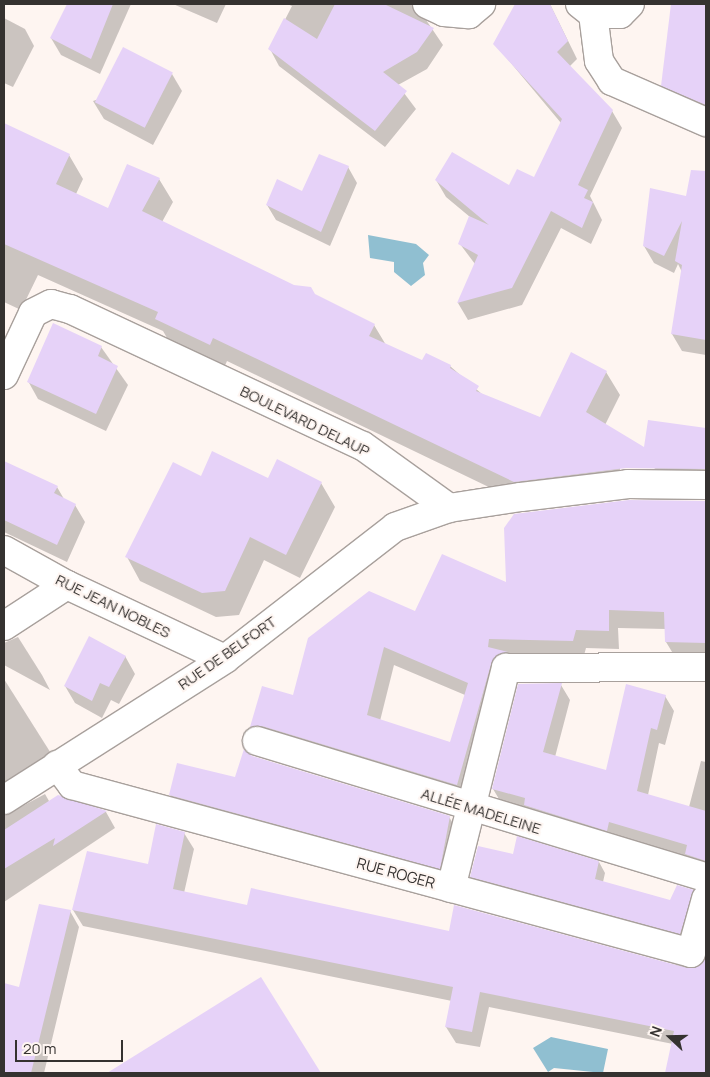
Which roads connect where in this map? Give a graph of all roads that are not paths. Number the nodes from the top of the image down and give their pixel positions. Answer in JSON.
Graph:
{"nodes":[{"id":1,"x":427,"y":4,"type":"edge"},
{"id":2,"x":481,"y":4,"type":"edge"},
{"id":3,"x":630,"y":4,"type":"edge"},
{"id":4,"x":587,"y":9,"type":"edge"},
{"id":5,"x":706,"y":122,"type":"edge"},
{"id":6,"x":4,"y":375,"type":"edge"},
{"id":7,"x":706,"y":485,"type":"edge"},
{"id":8,"x":448,"y":508,"type":"junction"},
{"id":9,"x":4,"y":550,"type":"edge"},
{"id":10,"x":67,"y":586,"type":"junction"},
{"id":11,"x":4,"y":626,"type":"edge"},
{"id":12,"x":225,"y":659,"type":"junction"},
{"id":13,"x":706,"y":667,"type":"edge"},
{"id":14,"x":257,"y":741,"type":"dead end"},
{"id":15,"x":56,"y":766,"type":"junction"},
{"id":16,"x":4,"y":800,"type":"edge"},
{"id":17,"x":472,"y":808,"type":"junction"},
{"id":18,"x":706,"y":877,"type":"edge"},
{"id":19,"x":451,"y":888,"type":"junction"},
{"id":20,"x":706,"y":899,"type":"edge"}],
"edges":[{"from":1,"to":2,"type":"street"},
{"from":3,"to":4,"type":"street"},
{"from":4,"to":5,"type":"street"},
{"from":6,"to":8,"type":"street","name":"BOULEVARD DELAUP"},
{"from":7,"to":8,"type":"street"},
{"from":8,"to":12,"type":"street","name":"RUE DE BELFORT"},
{"from":9,"to":10,"type":"street","name":"RUE JEAN NOBLES"},
{"from":10,"to":11,"type":"street"},
{"from":10,"to":12,"type":"street","name":"RUE JEAN NOBLES"},
{"from":12,"to":15,"type":"street","name":"RUE DE BELFORT"},
{"from":13,"to":17,"type":"street"},
{"from":14,"to":17,"type":"street","name":"ALLÉE MADELEINE"},
{"from":15,"to":16,"type":"street","name":"RUE DE BELFORT"},
{"from":15,"to":19,"type":"street","name":"RUE ROGER"},
{"from":17,"to":18,"type":"street","name":"ALLÉE MADELEINE"},
{"from":17,"to":19,"type":"street"},
{"from":19,"to":20,"type":"street","name":"RUE ROGER"}]}
